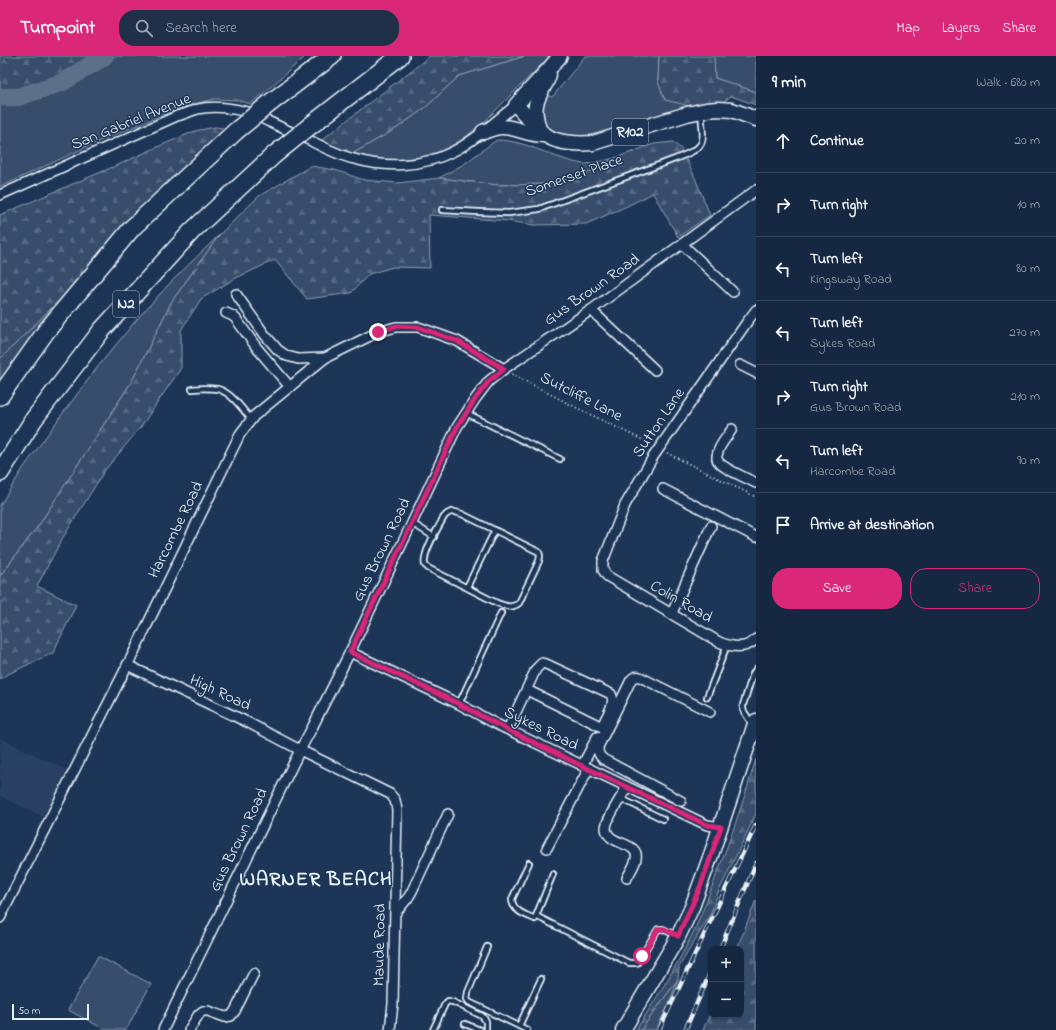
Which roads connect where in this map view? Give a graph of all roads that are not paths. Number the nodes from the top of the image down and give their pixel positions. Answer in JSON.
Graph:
{"nodes":[{"id":1,"x":332,"y":56,"type":"edge"},
{"id":2,"x":400,"y":56,"type":"edge"},
{"id":3,"x":560,"y":56,"type":"edge"},
{"id":4,"x":549,"y":69,"type":"junction"},
{"id":5,"x":516,"y":105,"type":"junction"},
{"id":6,"x":701,"y":111,"type":"junction"},
{"id":7,"x":756,"y":119,"type":"edge"},
{"id":8,"x":483,"y":132,"type":"junction"},
{"id":9,"x":543,"y":132,"type":"junction"},
{"id":10,"x":756,"y":190,"type":"edge"},
{"id":11,"x":0,"y":195,"type":"edge"},
{"id":12,"x":442,"y":210,"type":"dead end"},
{"id":13,"x":682,"y":244,"type":"junction"},
{"id":14,"x":733,"y":292,"type":"dead end"},
{"id":15,"x":236,"y":294,"type":"dead end"},
{"id":16,"x":591,"y":310,"type":"junction"},
{"id":17,"x":756,"y":310,"type":"edge"},
{"id":18,"x":226,"y":313,"type":"dead end"},
{"id":19,"x":325,"y":358,"type":"junction"},
{"id":20,"x":740,"y":365,"type":"dead end"},
{"id":21,"x":504,"y":369,"type":"junction"},
{"id":22,"x":655,"y":370,"type":"dead end"},
{"id":23,"x":756,"y":373,"type":"edge"},
{"id":24,"x":290,"y":387,"type":"junction"},
{"id":25,"x":192,"y":389,"type":"dead end"},
{"id":26,"x":0,"y":396,"type":"edge"},
{"id":27,"x":466,"y":413,"type":"junction"},
{"id":28,"x":251,"y":419,"type":"junction"},
{"id":29,"x":732,"y":428,"type":"dead end"},
{"id":30,"x":560,"y":459,"type":"dead end"},
{"id":31,"x":0,"y":473,"type":"edge"},
{"id":32,"x":756,"y":483,"type":"edge"},
{"id":33,"x":663,"y":489,"type":"dead end"},
{"id":34,"x":412,"y":523,"type":"junction"},
{"id":35,"x":712,"y":526,"type":"dead end"},
{"id":36,"x":495,"y":530,"type":"junction"},
{"id":37,"x":756,"y":536,"type":"edge"},
{"id":38,"x":434,"y":537,"type":"junction"},
{"id":39,"x":603,"y":561,"type":"joint"},
{"id":40,"x":467,"y":587,"type":"junction"},
{"id":41,"x":501,"y":613,"type":"dead end"},
{"id":42,"x":672,"y":613,"type":"junction"},
{"id":43,"x":756,"y":639,"type":"edge"},
{"id":44,"x":727,"y":645,"type":"junction"},
{"id":45,"x":350,"y":652,"type":"junction"},
{"id":46,"x":127,"y":665,"type":"junction"},
{"id":47,"x":756,"y":669,"type":"edge"},
{"id":48,"x":527,"y":690,"type":"junction"},
{"id":49,"x":707,"y":697,"type":"dead end"},
{"id":50,"x":459,"y":704,"type":"junction"},
{"id":51,"x":710,"y":712,"type":"dead end"},
{"id":52,"x":755,"y":724,"type":"edge"},
{"id":53,"x":602,"y":727,"type":"junction"},
{"id":54,"x":508,"y":729,"type":"junction"},
{"id":55,"x":300,"y":750,"type":"junction"},
{"id":56,"x":586,"y":767,"type":"junction"},
{"id":57,"x":622,"y":769,"type":"junction"},
{"id":58,"x":617,"y":782,"type":"junction"},
{"id":59,"x":627,"y":787,"type":"junction"},
{"id":60,"x":620,"y":798,"type":"junction"},
{"id":61,"x":681,"y":801,"type":"dead end"},
{"id":62,"x":448,"y":814,"type":"dead end"},
{"id":63,"x":664,"y":819,"type":"dead end"},
{"id":64,"x":721,"y":827,"type":"junction"},
{"id":65,"x":547,"y":848,"type":"dead end"},
{"id":66,"x":529,"y":863,"type":"dead end"},
{"id":67,"x":553,"y":874,"type":"dead end"},
{"id":68,"x":627,"y":878,"type":"dead end"},
{"id":69,"x":396,"y":912,"type":"junction"},
{"id":70,"x":536,"y":916,"type":"junction"},
{"id":71,"x":0,"y":918,"type":"edge"},
{"id":72,"x":678,"y":936,"type":"junction"},
{"id":73,"x":487,"y":948,"type":"dead end"},
{"id":74,"x":254,"y":973,"type":"dead end"},
{"id":75,"x":541,"y":979,"type":"dead end"},
{"id":76,"x":465,"y":1024,"type":"dead end"},
{"id":77,"x":519,"y":1026,"type":"junction"},
{"id":78,"x":163,"y":1030,"type":"edge"},
{"id":79,"x":189,"y":1030,"type":"edge"},
{"id":80,"x":390,"y":1030,"type":"edge"},
{"id":81,"x":433,"y":1030,"type":"edge"},
{"id":82,"x":480,"y":1030,"type":"edge"},
{"id":83,"x":486,"y":1030,"type":"edge"},
{"id":84,"x":527,"y":1030,"type":"edge"},
{"id":85,"x":623,"y":1030,"type":"edge"}],
"edges":[{"from":1,"to":26,"type":"highway","bridge":true},
{"from":2,"to":31,"type":"highway","number":"N2","bridge":true},
{"from":3,"to":4,"type":"main road"},
{"from":4,"to":5,"type":"main road"},
{"from":4,"to":9,"type":"main road"},
{"from":5,"to":8,"type":"street","name":"San Gabriel Avenue"},
{"from":5,"to":9,"type":"main road","number":"R102"},
{"from":6,"to":7,"type":"main road","number":"R102"},
{"from":6,"to":9,"type":"main road","number":"R102"},
{"from":6,"to":12,"type":"lane","name":"Somerset Place"},
{"from":8,"to":9,"type":"main road"},
{"from":8,"to":11,"type":"street","name":"San Gabriel Avenue"},
{"from":10,"to":13,"type":"street","name":"Gus Brown Road"},
{"from":13,"to":14,"type":"street"},
{"from":13,"to":16,"type":"street","name":"Gus Brown Road"},
{"from":15,"to":19,"type":"street"},
{"from":16,"to":21,"type":"street","name":"Gus Brown Road"},
{"from":16,"to":22,"type":"street"},
{"from":17,"to":39,"type":"street","name":"Sutton Lane"},
{"from":18,"to":24,"type":"street"},
{"from":19,"to":21,"type":"street","name":"Harcombe Road"},
{"from":19,"to":24,"type":"street","name":"Harcombe Road"},
{"from":20,"to":23,"type":"street"},
{"from":21,"to":27,"type":"street","name":"Gus Brown Road"},
{"from":24,"to":28,"type":"street","name":"Harcombe Road"},
{"from":25,"to":28,"type":"lane"},
{"from":27,"to":30,"type":"lane"},
{"from":27,"to":34,"type":"street","name":"Gus Brown Road"},
{"from":28,"to":46,"type":"street","name":"Harcombe Road"},
{"from":29,"to":32,"type":"street"},
{"from":33,"to":37,"type":"street"},
{"from":34,"to":38,"type":"lane"},
{"from":34,"to":45,"type":"street","name":"Gus Brown Road"},
{"from":35,"to":42,"type":"street"},
{"from":36,"to":38,"type":"lane"},
{"from":36,"to":40,"type":"lane"},
{"from":36,"to":40,"type":"lane"},
{"from":38,"to":40,"type":"lane"},
{"from":39,"to":42,"type":"street","name":"Colin Road"},
{"from":41,"to":50,"type":"lane"},
{"from":42,"to":44,"type":"street","name":"Colin Road"},
{"from":43,"to":44,"type":"street","name":"Colin Road"},
{"from":44,"to":49,"type":"lane"},
{"from":45,"to":50,"type":"street","name":"Sykes Road"},
{"from":45,"to":55,"type":"street","name":"Gus Brown Road"},
{"from":46,"to":55,"type":"street","name":"High Road"},
{"from":46,"to":71,"type":"street","name":"Harcombe Road"},
{"from":47,"to":52,"type":"lane"},
{"from":48,"to":53,"type":"street"},
{"from":48,"to":53,"type":"street"},
{"from":48,"to":54,"type":"street"},
{"from":50,"to":54,"type":"street","name":"Sykes Road"},
{"from":51,"to":57,"type":"street"},
{"from":52,"to":64,"type":"main road"},
{"from":53,"to":56,"type":"street"},
{"from":54,"to":56,"type":"street","name":"Sykes Road"},
{"from":55,"to":69,"type":"street","name":"Maude Road"},
{"from":55,"to":78,"type":"street","name":"Gus Brown Road"},
{"from":56,"to":58,"type":"street","name":"Sykes Road"},
{"from":56,"to":65,"type":"street"},
{"from":57,"to":58,"type":"street"},
{"from":57,"to":61,"type":"street"},
{"from":58,"to":59,"type":"street","name":"Sykes Road"},
{"from":59,"to":60,"type":"street"},
{"from":59,"to":64,"type":"street","name":"Sykes Road"},
{"from":60,"to":63,"type":"lane"},
{"from":60,"to":68,"type":"street"},
{"from":62,"to":69,"type":"street"},
{"from":64,"to":72,"type":"main road"},
{"from":66,"to":70,"type":"lane"},
{"from":67,"to":70,"type":"lane"},
{"from":69,"to":80,"type":"street","name":"Maude Road"},
{"from":70,"to":72,"type":"lane"},
{"from":72,"to":85,"type":"main road"},
{"from":73,"to":77,"type":"lane"},
{"from":74,"to":79,"type":"street"},
{"from":75,"to":77,"type":"lane"},
{"from":76,"to":82,"type":"lane"},
{"from":77,"to":84,"type":"lane"},
{"from":81,"to":83,"type":"lane"}]}
